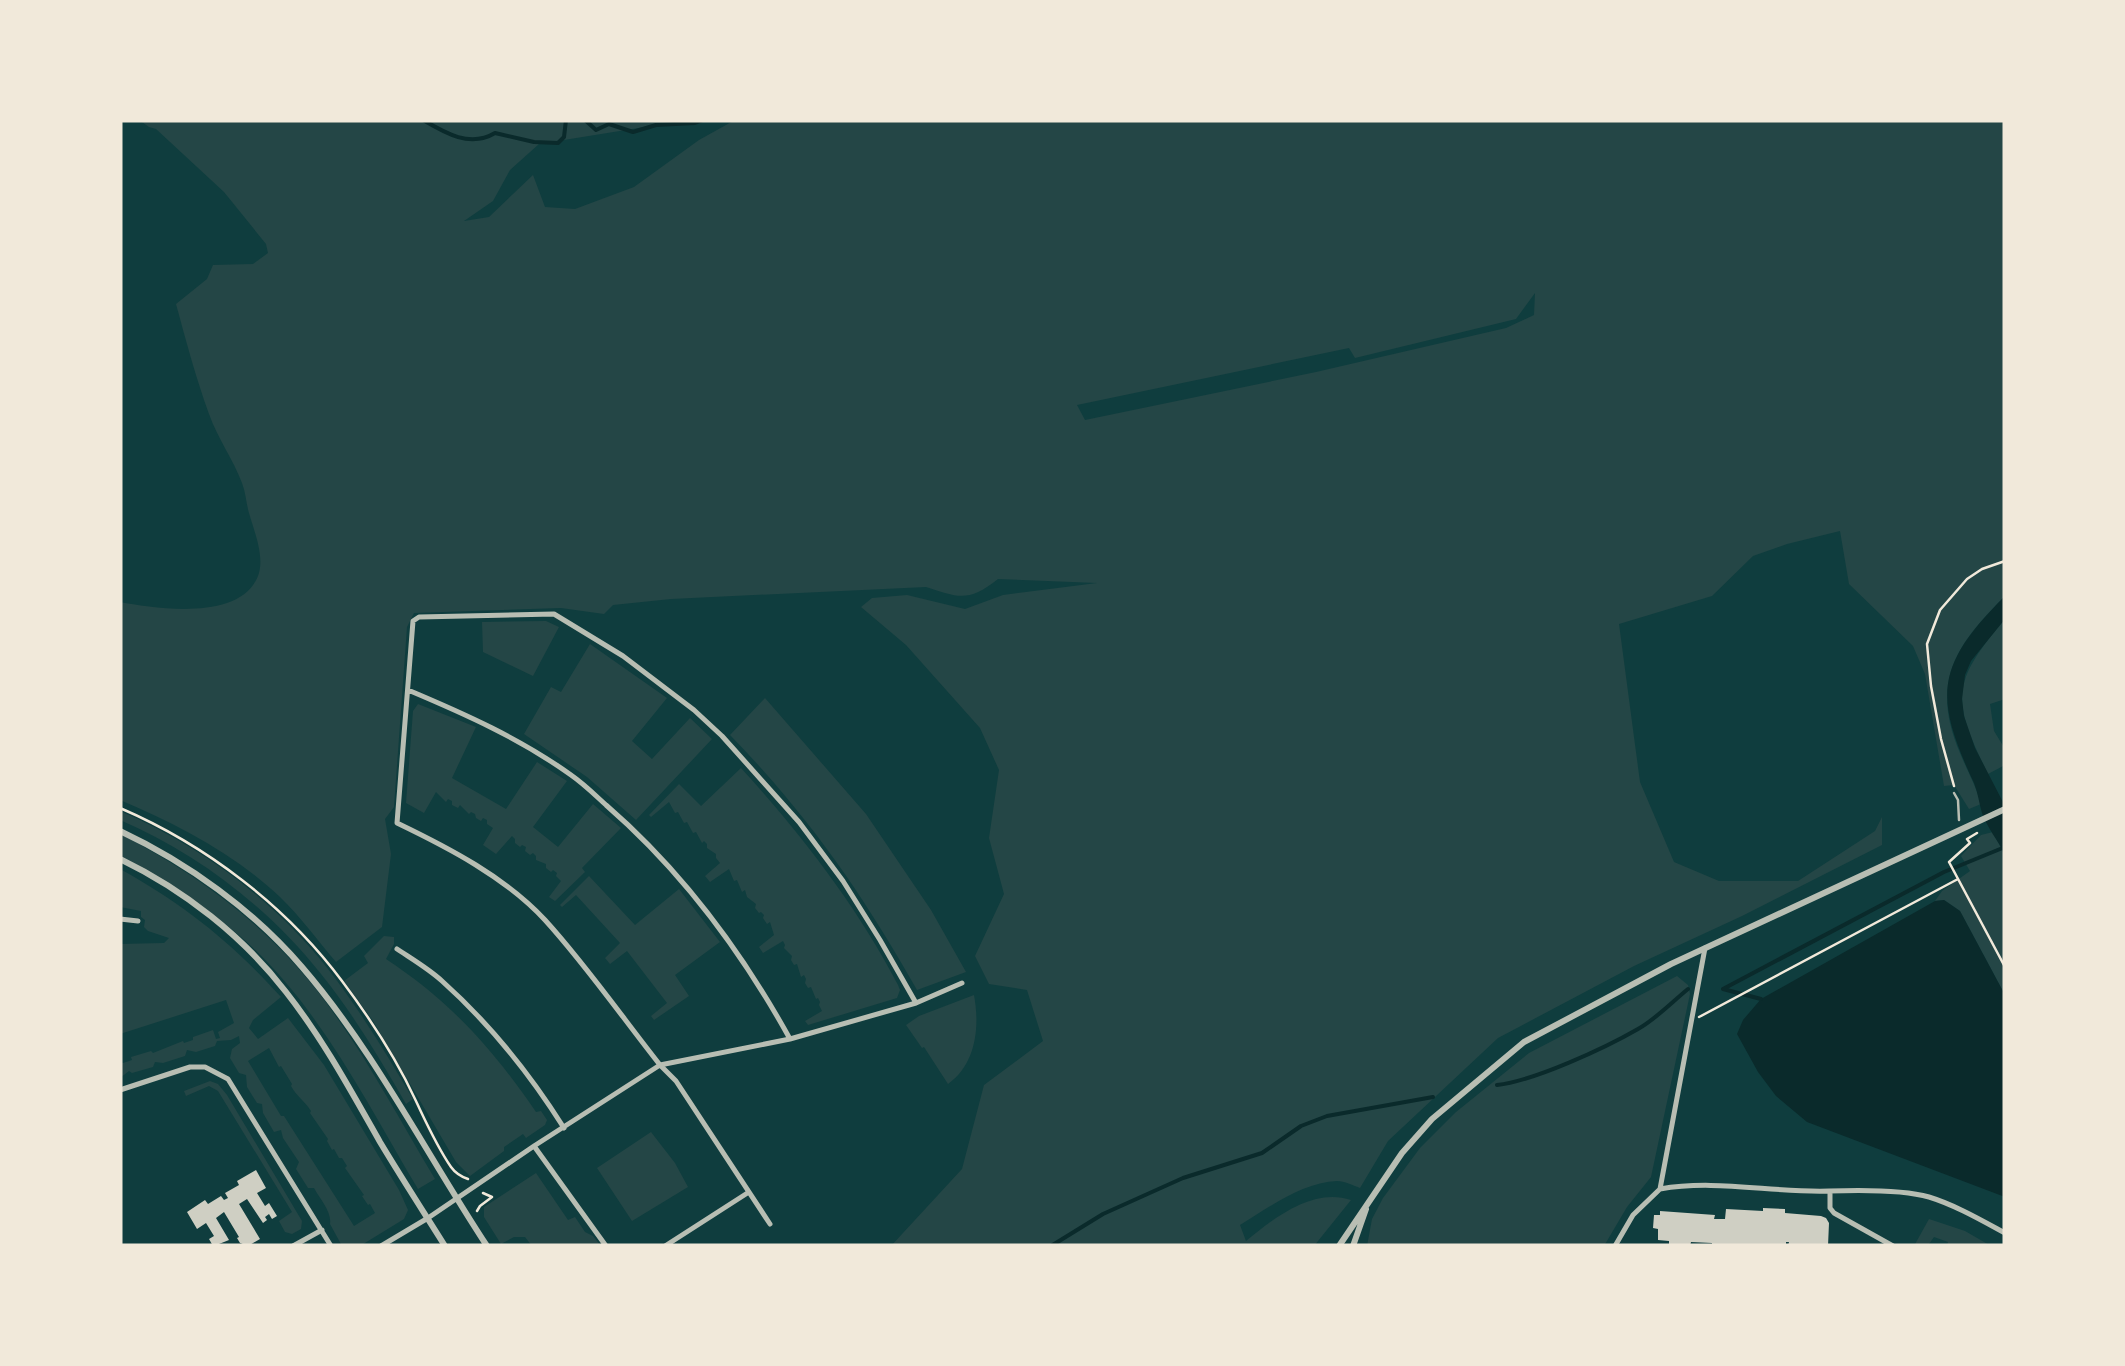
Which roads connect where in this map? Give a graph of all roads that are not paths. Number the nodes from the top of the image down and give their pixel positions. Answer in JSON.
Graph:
{"nodes":[{"id":1,"x":408,"y":690,"type":"junction"},
{"id":2,"x":1954,"y":792,"type":"road end"},
{"id":3,"x":2005,"y":809,"type":"edge"},
{"id":4,"x":1958,"y":820,"type":"dead end"},
{"id":5,"x":120,"y":831,"type":"edge"},
{"id":6,"x":120,"y":859,"type":"edge"},
{"id":7,"x":120,"y":919,"type":"edge"},
{"id":8,"x":138,"y":922,"type":"dead end"},
{"id":9,"x":1706,"y":948,"type":"junction"},
{"id":10,"x":397,"y":949,"type":"dead end"},
{"id":11,"x":962,"y":983,"type":"dead end"},
{"id":12,"x":916,"y":1003,"type":"junction"},
{"id":13,"x":790,"y":1040,"type":"junction"},
{"id":14,"x":660,"y":1065,"type":"junction"},
{"id":15,"x":120,"y":1090,"type":"edge"},
{"id":16,"x":564,"y":1128,"type":"junction"},
{"id":17,"x":534,"y":1146,"type":"junction"},
{"id":18,"x":1660,"y":1189,"type":"junction"},
{"id":19,"x":1830,"y":1191,"type":"junction"},
{"id":20,"x":749,"y":1192,"type":"junction"},
{"id":21,"x":1370,"y":1198,"type":"junction"},
{"id":22,"x":456,"y":1200,"type":"junction"},
{"id":23,"x":428,"y":1218,"type":"junction"},
{"id":24,"x":770,"y":1224,"type":"dead end"},
{"id":25,"x":322,"y":1230,"type":"junction"},
{"id":26,"x":2005,"y":1234,"type":"edge"},
{"id":27,"x":1884,"y":1240,"type":"junction"},
{"id":28,"x":293,"y":1246,"type":"edge"},
{"id":29,"x":330,"y":1246,"type":"edge"},
{"id":30,"x":382,"y":1246,"type":"edge"},
{"id":31,"x":444,"y":1246,"type":"edge"},
{"id":32,"x":487,"y":1246,"type":"edge"},
{"id":33,"x":606,"y":1246,"type":"edge"},
{"id":34,"x":666,"y":1246,"type":"edge"},
{"id":35,"x":1340,"y":1246,"type":"edge"},
{"id":36,"x":1353,"y":1246,"type":"edge"},
{"id":37,"x":1615,"y":1246,"type":"edge"},
{"id":38,"x":1874,"y":1246,"type":"edge"},
{"id":39,"x":1893,"y":1246,"type":"edge"}],
"edges":[{"from":1,"to":12,"type":"street"},
{"from":1,"to":13,"type":"street"},
{"from":1,"to":14,"type":"street"},
{"from":2,"to":4,"type":"lane"},
{"from":3,"to":9,"type":"street"},
{"from":5,"to":22,"type":"street"},
{"from":6,"to":23,"type":"street"},
{"from":7,"to":8,"type":"street"},
{"from":9,"to":18,"type":"street"},
{"from":9,"to":21,"type":"street"},
{"from":10,"to":16,"type":"street"},
{"from":11,"to":12,"type":"street"},
{"from":12,"to":13,"type":"street"},
{"from":13,"to":14,"type":"street"},
{"from":14,"to":16,"type":"street"},
{"from":14,"to":20,"type":"street"},
{"from":15,"to":25,"type":"street"},
{"from":16,"to":17,"type":"street"},
{"from":17,"to":22,"type":"street"},
{"from":17,"to":33,"type":"street"},
{"from":18,"to":19,"type":"street"},
{"from":18,"to":37,"type":"street"},
{"from":19,"to":26,"type":"street"},
{"from":19,"to":27,"type":"street"},
{"from":20,"to":24,"type":"street"},
{"from":20,"to":34,"type":"street"},
{"from":21,"to":35,"type":"street"},
{"from":21,"to":36,"type":"street"},
{"from":22,"to":23,"type":"street"},
{"from":22,"to":32,"type":"street"},
{"from":23,"to":30,"type":"street"},
{"from":23,"to":31,"type":"street"},
{"from":25,"to":28,"type":"street"},
{"from":25,"to":29,"type":"street"},
{"from":27,"to":38,"type":"street"},
{"from":27,"to":39,"type":"street"}]}
